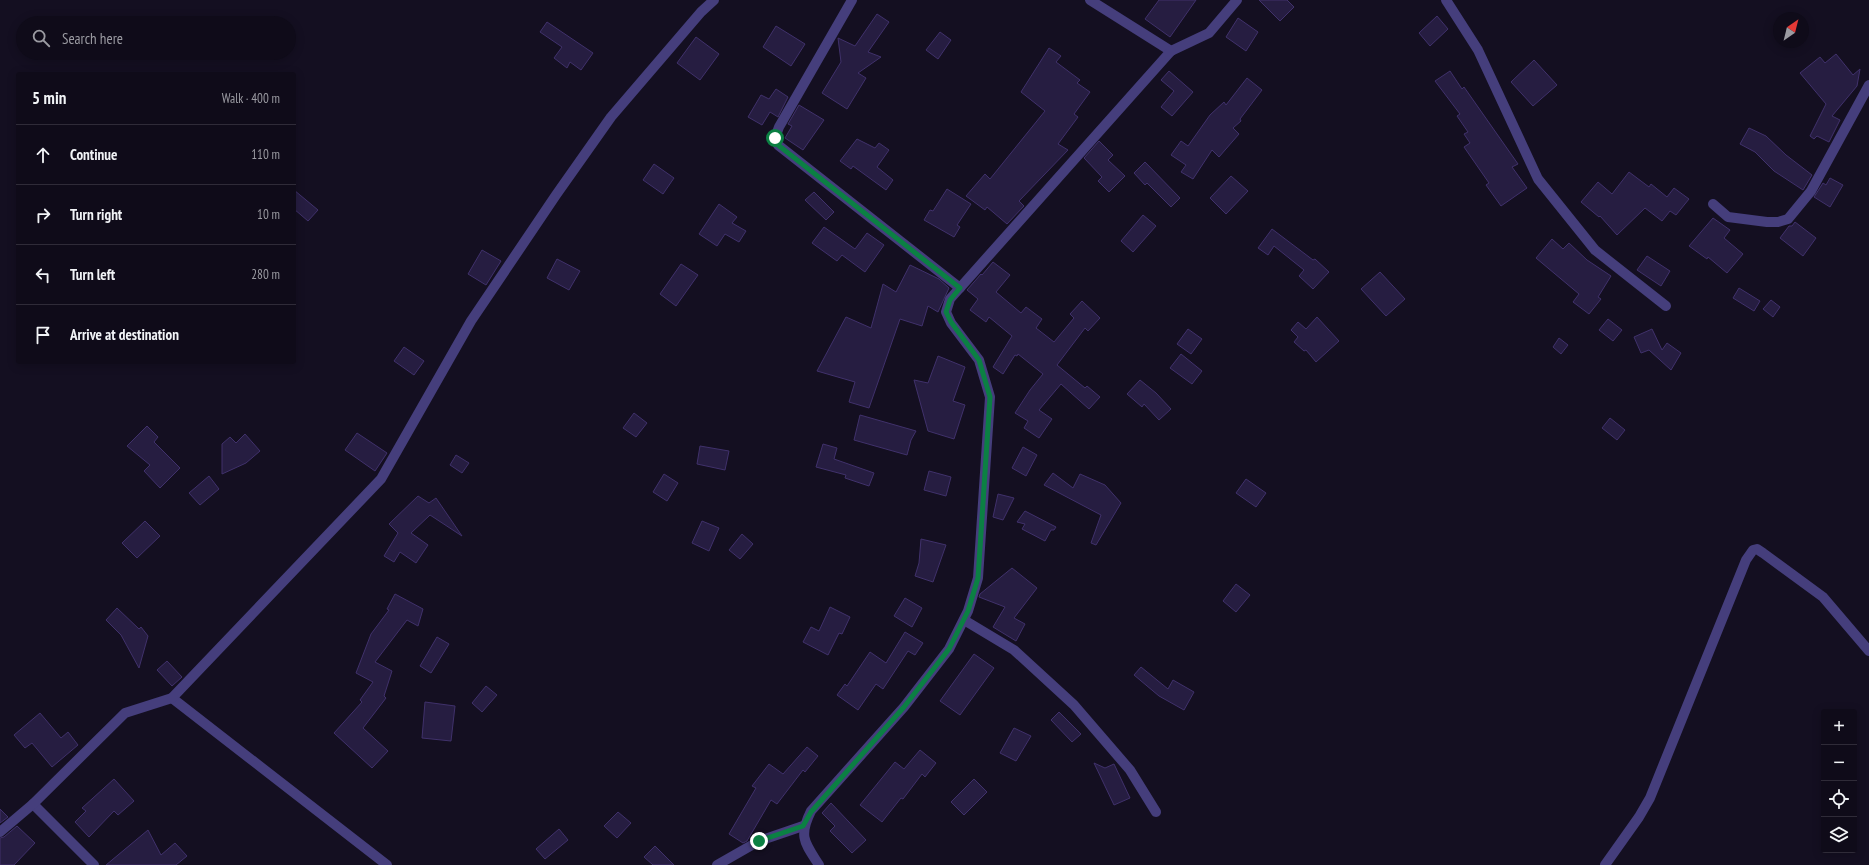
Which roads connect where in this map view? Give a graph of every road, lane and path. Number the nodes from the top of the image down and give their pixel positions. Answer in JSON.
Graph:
{"nodes":[{"id":1,"x":714,"y":0,"type":"edge"},
{"id":2,"x":852,"y":0,"type":"edge"},
{"id":3,"x":1090,"y":0,"type":"edge"},
{"id":4,"x":1237,"y":0,"type":"edge"},
{"id":5,"x":1446,"y":0,"type":"edge"},
{"id":6,"x":1170,"y":51,"type":"junction"},
{"id":7,"x":1869,"y":85,"type":"edge"},
{"id":8,"x":1713,"y":204,"type":"dead end"},
{"id":9,"x":960,"y":288,"type":"junction"},
{"id":10,"x":1666,"y":306,"type":"dead end"},
{"id":11,"x":964,"y":620,"type":"junction"},
{"id":12,"x":1869,"y":651,"type":"edge"},
{"id":13,"x":172,"y":698,"type":"junction"},
{"id":14,"x":33,"y":804,"type":"junction"},
{"id":15,"x":1156,"y":812,"type":"dead end"},
{"id":16,"x":803,"y":826,"type":"junction"},
{"id":17,"x":0,"y":832,"type":"edge"},
{"id":18,"x":94,"y":865,"type":"edge"},
{"id":19,"x":387,"y":865,"type":"edge"},
{"id":20,"x":717,"y":865,"type":"edge"},
{"id":21,"x":819,"y":865,"type":"edge"},
{"id":22,"x":1605,"y":865,"type":"edge"}],
"edges":[{"from":1,"to":13,"type":"street"},
{"from":2,"to":9,"type":"street"},
{"from":3,"to":6,"type":"street"},
{"from":4,"to":6,"type":"street"},
{"from":5,"to":10,"type":"street"},
{"from":6,"to":9,"type":"street"},
{"from":7,"to":8,"type":"street"},
{"from":9,"to":11,"type":"street"},
{"from":11,"to":15,"type":"street"},
{"from":11,"to":16,"type":"street"},
{"from":12,"to":22,"type":"street"},
{"from":13,"to":14,"type":"street"},
{"from":13,"to":19,"type":"street"},
{"from":14,"to":17,"type":"street"},
{"from":14,"to":18,"type":"street"},
{"from":16,"to":20,"type":"street"},
{"from":16,"to":21,"type":"street"}]}
